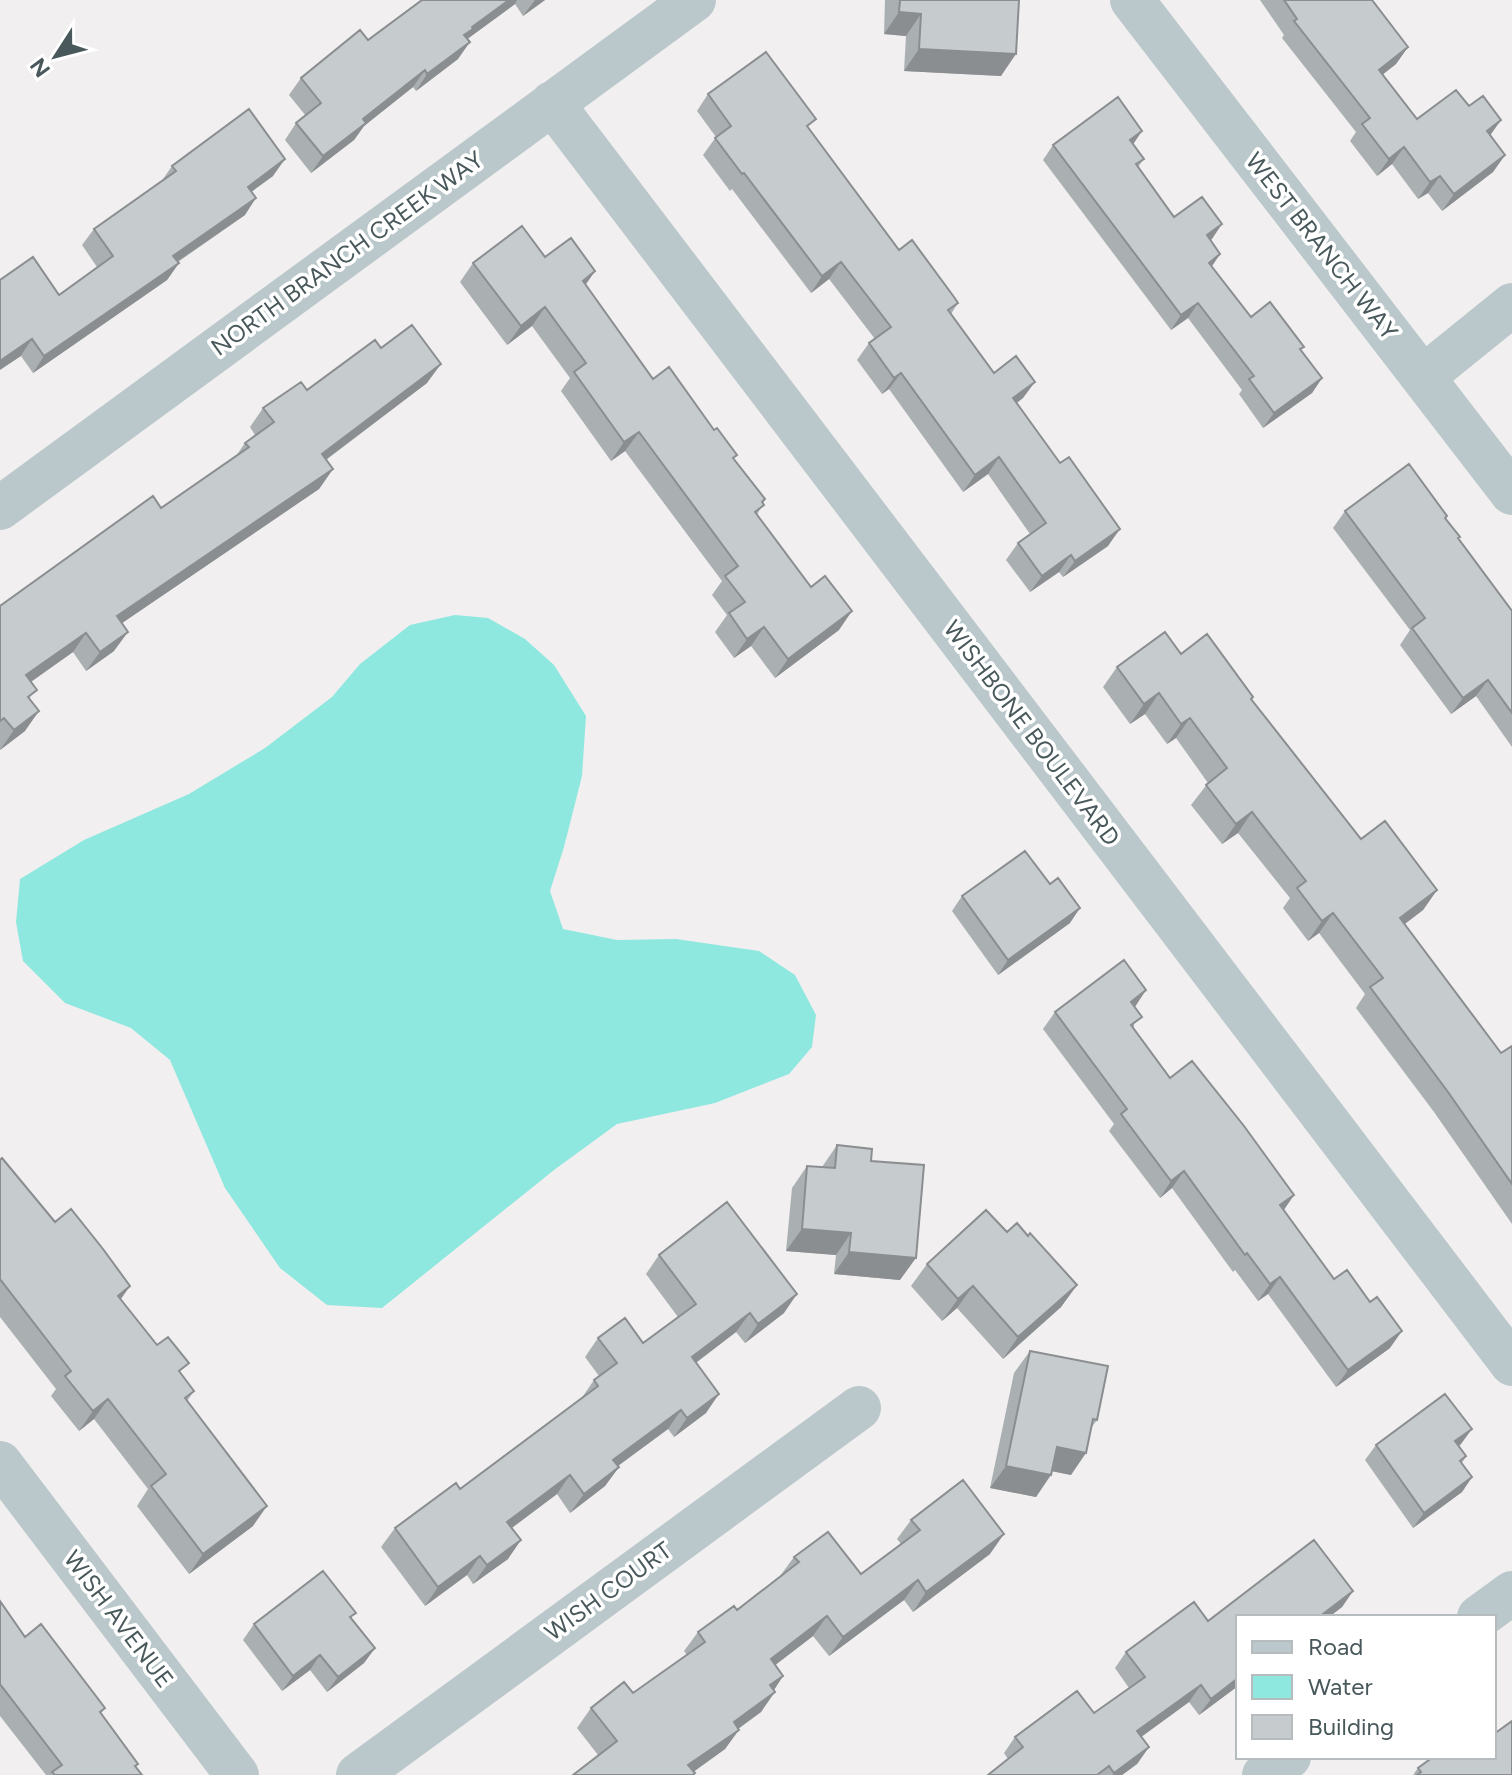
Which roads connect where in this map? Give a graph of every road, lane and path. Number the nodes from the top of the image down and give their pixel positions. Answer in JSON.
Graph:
{"nodes":[{"id":1,"x":694,"y":0,"type":"edge"},
{"id":2,"x":1132,"y":0,"type":"edge"},
{"id":3,"x":552,"y":103,"type":"junction"},
{"id":4,"x":1512,"y":305,"type":"edge"},
{"id":5,"x":1423,"y":377,"type":"junction"},
{"id":6,"x":1512,"y":493,"type":"edge"},
{"id":7,"x":0,"y":508,"type":"edge"},
{"id":8,"x":1512,"y":1364,"type":"edge"},
{"id":9,"x":859,"y":1408,"type":"dead end"},
{"id":10,"x":0,"y":1463,"type":"edge"},
{"id":11,"x":1512,"y":1593,"type":"edge"},
{"id":12,"x":1482,"y":1615,"type":"edge"},
{"id":13,"x":1286,"y":1759,"type":"edge"},
{"id":14,"x":237,"y":1775,"type":"edge"},
{"id":15,"x":358,"y":1775,"type":"edge"},
{"id":16,"x":1264,"y":1775,"type":"edge"}],
"edges":[{"from":1,"to":3,"type":"street","name":"NORTH BRANCH CREEK WAY"},
{"from":2,"to":5,"type":"street","name":"WEST BRANCH WAY"},
{"from":3,"to":7,"type":"street","name":"NORTH BRANCH CREEK WAY"},
{"from":3,"to":8,"type":"street","name":"WISHBONE BOULEVARD"},
{"from":4,"to":5,"type":"street"},
{"from":5,"to":6,"type":"street","name":"WEST BRANCH WAY"},
{"from":9,"to":15,"type":"street","name":"WISH COURT"},
{"from":10,"to":14,"type":"street","name":"WISH AVENUE"},
{"from":11,"to":12,"type":"street"},
{"from":13,"to":16,"type":"street"}]}
